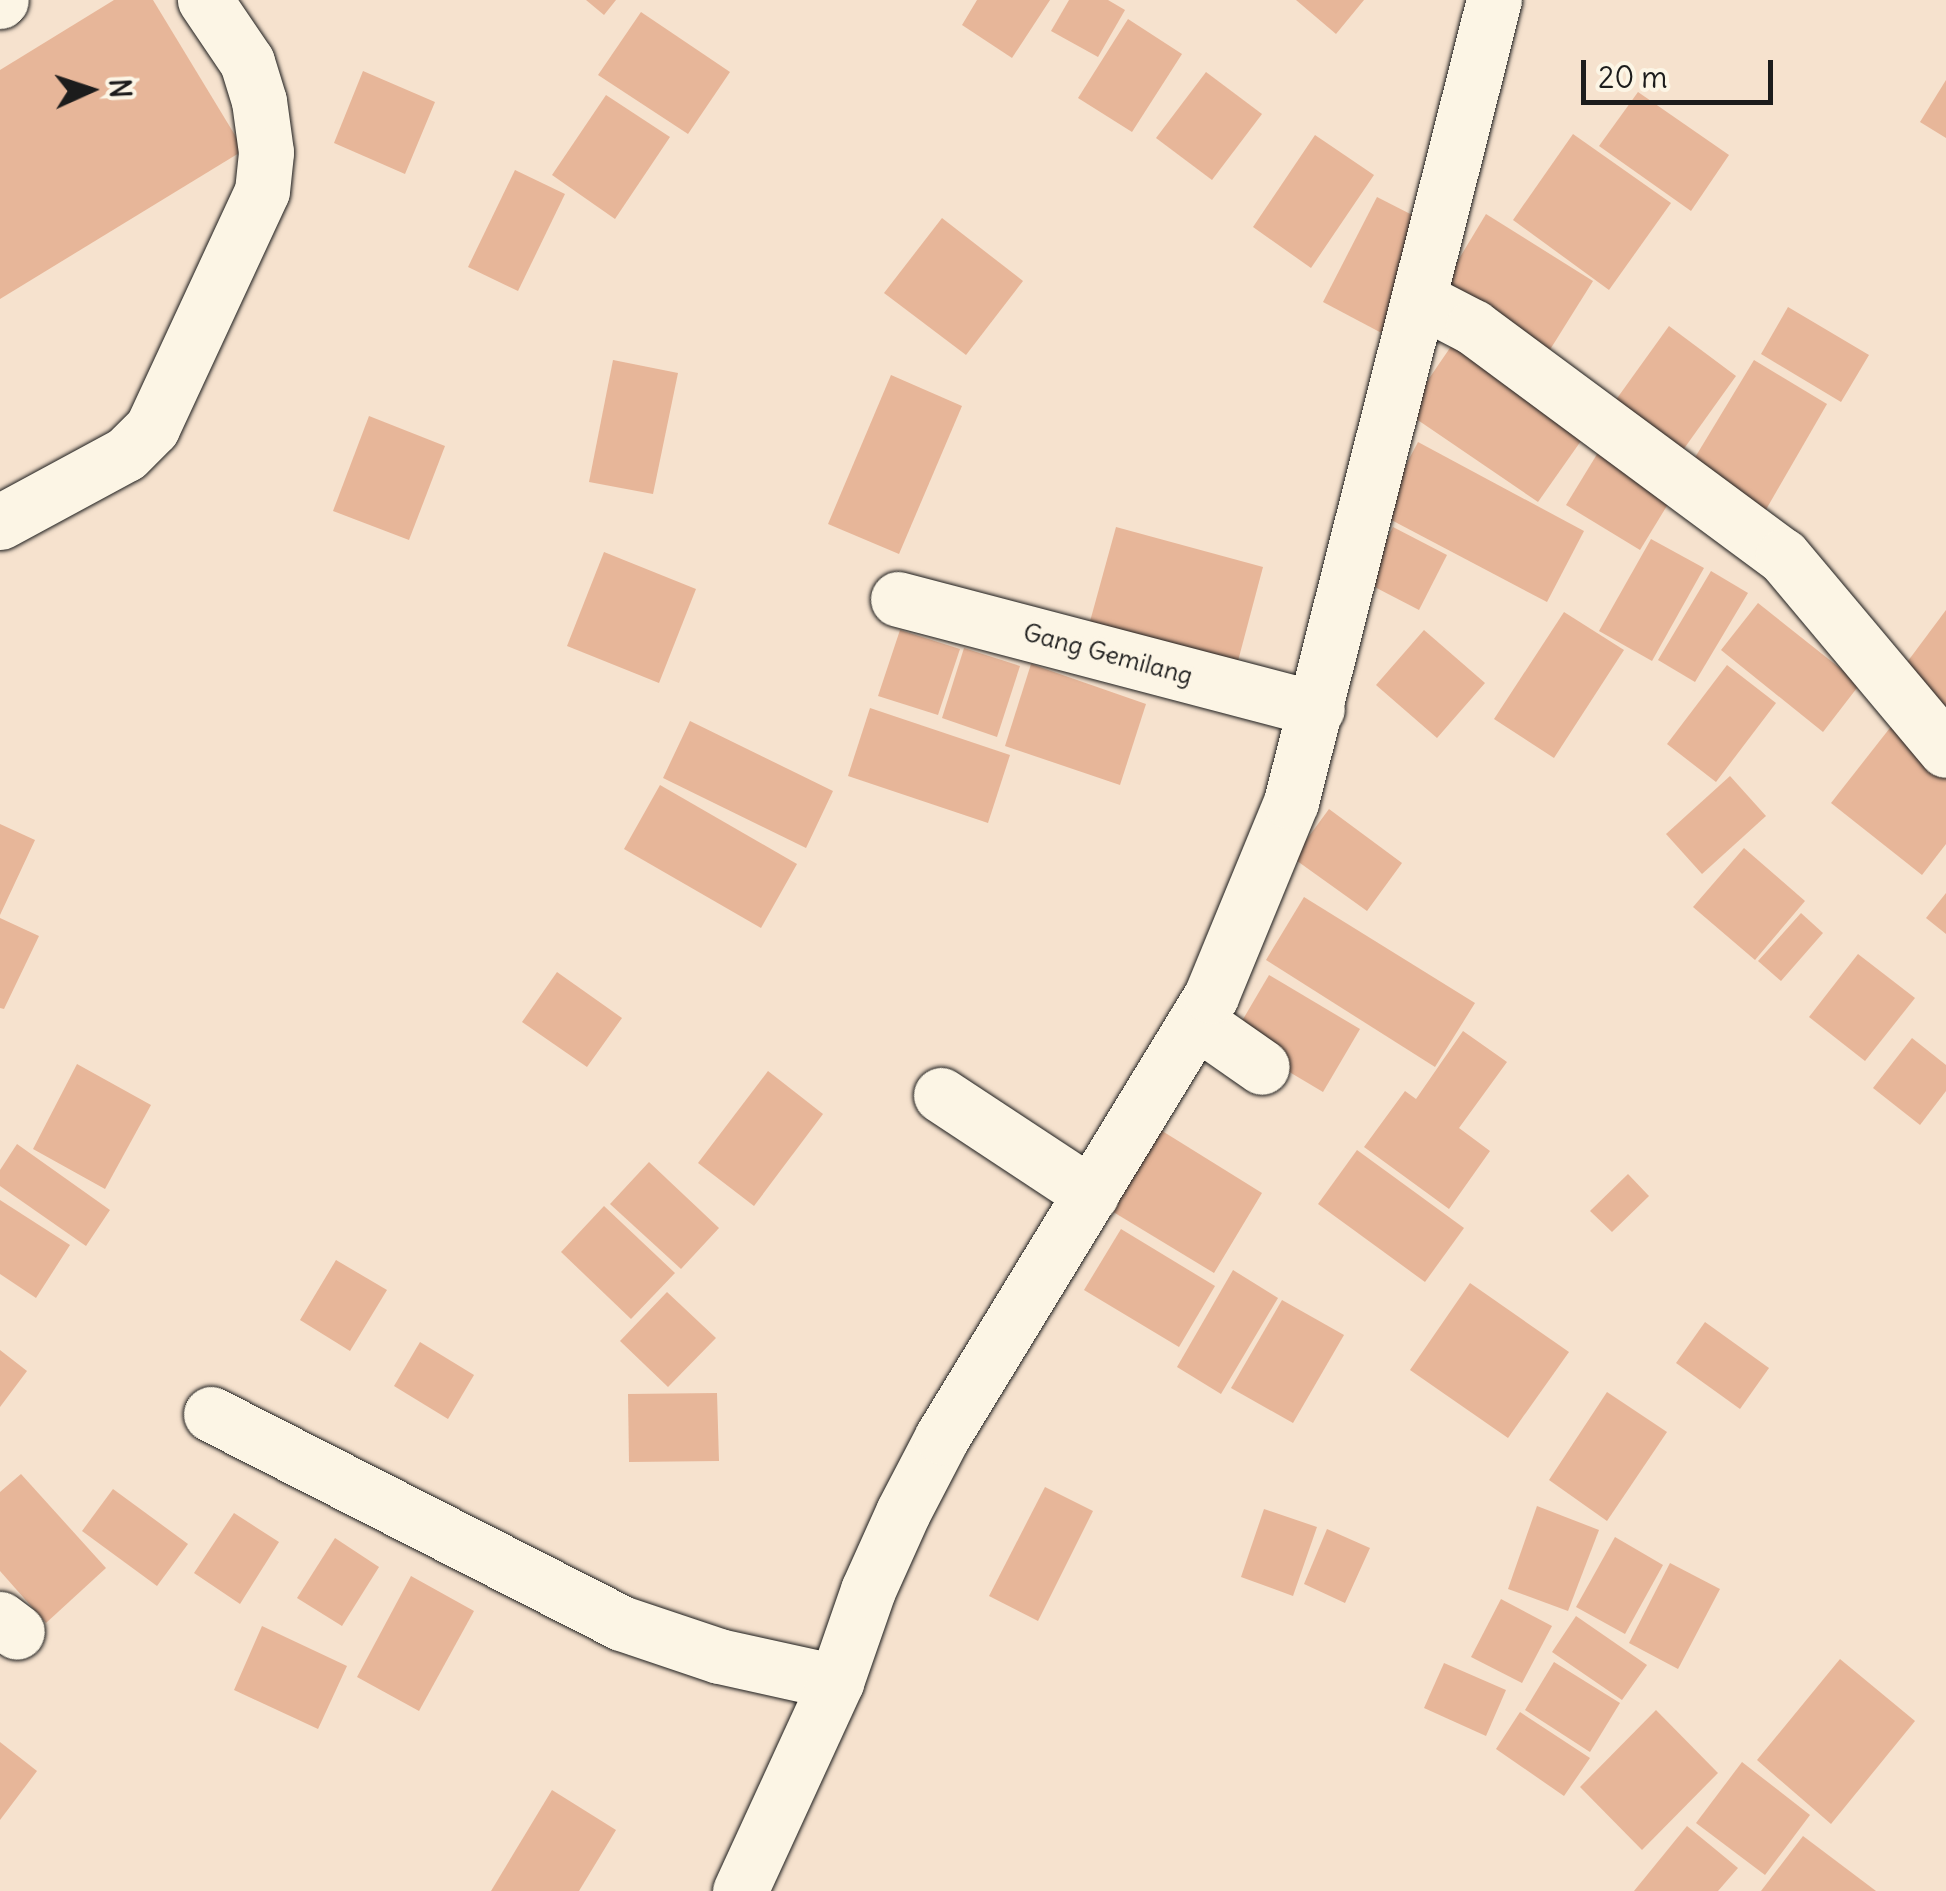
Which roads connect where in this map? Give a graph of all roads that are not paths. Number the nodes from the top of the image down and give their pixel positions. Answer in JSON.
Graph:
{"nodes":[{"id":1,"x":205,"y":0,"type":"edge"},
{"id":2,"x":1494,"y":0,"type":"edge"},
{"id":3,"x":1418,"y":298,"type":"junction"},
{"id":4,"x":0,"y":522,"type":"edge"},
{"id":5,"x":898,"y":599,"type":"dead end"},
{"id":6,"x":1318,"y":709,"type":"junction"},
{"id":7,"x":1946,"y":750,"type":"edge"},
{"id":8,"x":1196,"y":1020,"type":"junction"},
{"id":9,"x":1262,"y":1067,"type":"dead end"},
{"id":10,"x":941,"y":1095,"type":"dead end"},
{"id":11,"x":1091,"y":1194,"type":"junction"},
{"id":12,"x":211,"y":1414,"type":"dead end"},
{"id":13,"x":836,"y":1682,"type":"junction"},
{"id":14,"x":753,"y":1886,"type":"edge"}],
"edges":[{"from":1,"to":4,"type":"street"},
{"from":2,"to":3,"type":"street"},
{"from":3,"to":6,"type":"street"},
{"from":3,"to":7,"type":"street"},
{"from":5,"to":6,"type":"street","name":"Gang Gemilang"},
{"from":6,"to":8,"type":"street"},
{"from":8,"to":9,"type":"street"},
{"from":8,"to":11,"type":"street"},
{"from":10,"to":11,"type":"street"},
{"from":11,"to":13,"type":"street"},
{"from":12,"to":13,"type":"street"},
{"from":13,"to":14,"type":"street"}]}
